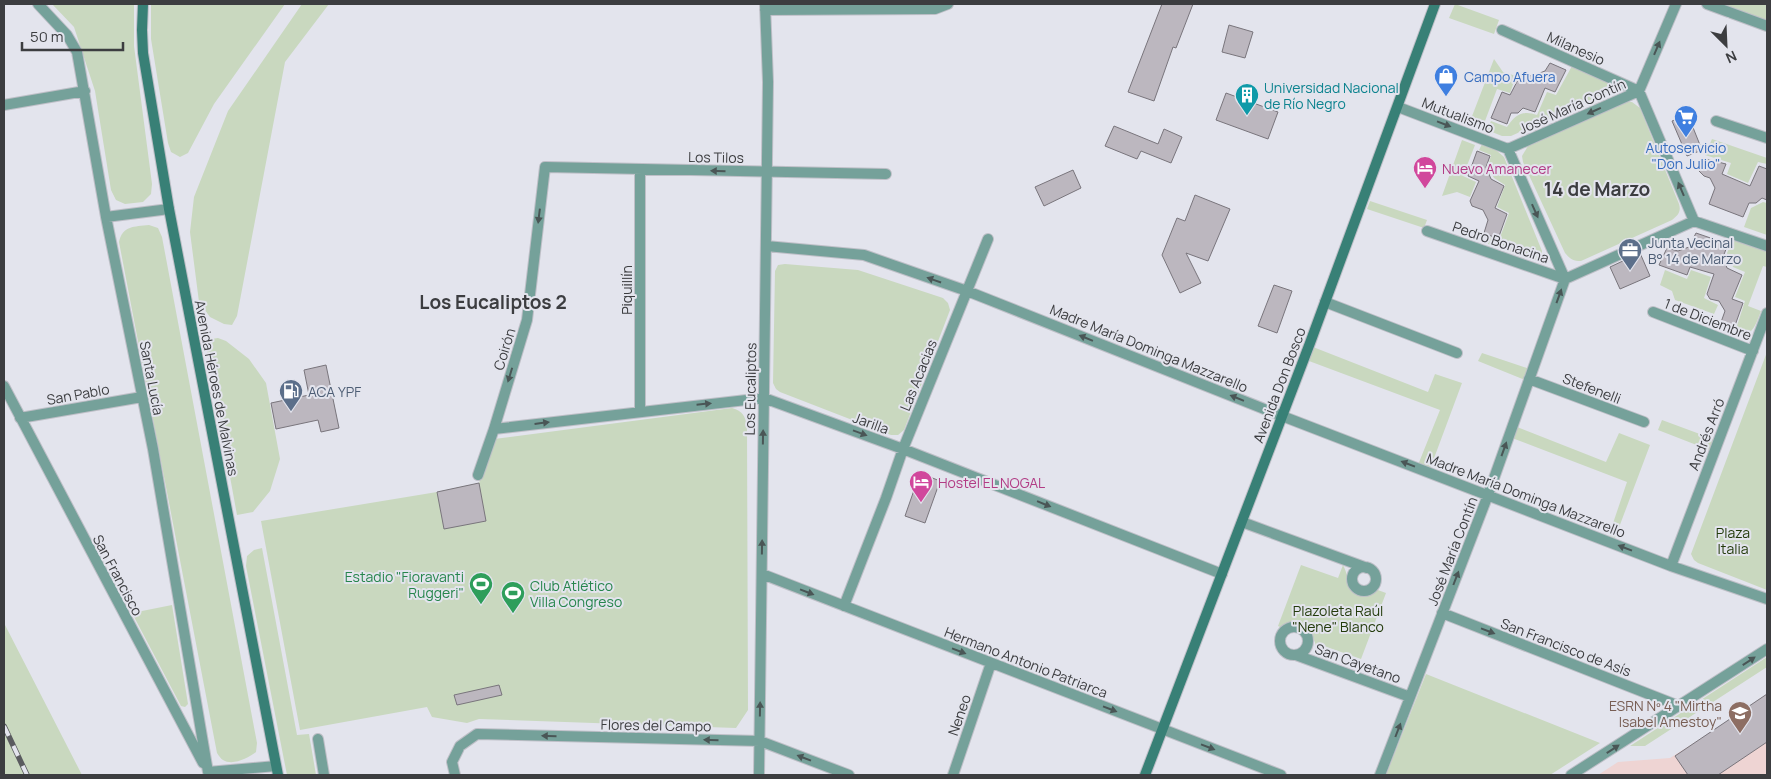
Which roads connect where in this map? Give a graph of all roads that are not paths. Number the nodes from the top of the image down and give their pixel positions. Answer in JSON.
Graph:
{"nodes":[{"id":1,"x":38,"y":4,"type":"edge"},
{"id":2,"x":143,"y":4,"type":"edge"},
{"id":3,"x":948,"y":4,"type":"edge"},
{"id":4,"x":1435,"y":4,"type":"edge"},
{"id":5,"x":1676,"y":4,"type":"edge"},
{"id":6,"x":1707,"y":4,"type":"edge"},
{"id":7,"x":765,"y":7,"type":"edge"},
{"id":8,"x":1767,"y":26,"type":"edge"},
{"id":9,"x":1502,"y":30,"type":"dead end"},
{"id":10,"x":85,"y":91,"type":"junction"},
{"id":11,"x":1639,"y":91,"type":"junction"},
{"id":12,"x":4,"y":105,"type":"edge"},
{"id":13,"x":1398,"y":107,"type":"junction"},
{"id":14,"x":1716,"y":121,"type":"dead end"},
{"id":15,"x":1767,"y":138,"type":"edge"},
{"id":16,"x":1508,"y":149,"type":"junction"},
{"id":17,"x":545,"y":167,"type":"joint"},
{"id":18,"x":640,"y":169,"type":"junction"},
{"id":19,"x":767,"y":172,"type":"junction"},
{"id":20,"x":886,"y":174,"type":"dead end"},
{"id":21,"x":169,"y":209,"type":"junction"},
{"id":22,"x":106,"y":217,"type":"junction"},
{"id":23,"x":1694,"y":221,"type":"junction"},
{"id":24,"x":1427,"y":231,"type":"dead end"},
{"id":25,"x":988,"y":238,"type":"dead end"},
{"id":26,"x":766,"y":246,"type":"junction"},
{"id":27,"x":1767,"y":246,"type":"edge"},
{"id":28,"x":1566,"y":279,"type":"junction"},
{"id":29,"x":967,"y":291,"type":"junction"},
{"id":30,"x":1325,"y":302,"type":"junction"},
{"id":31,"x":1653,"y":312,"type":"dead end"},
{"id":32,"x":1767,"y":312,"type":"edge"},
{"id":33,"x":1752,"y":351,"type":"junction"},
{"id":34,"x":1456,"y":353,"type":"dead end"},
{"id":35,"x":1530,"y":379,"type":"junction"},
{"id":36,"x":4,"y":386,"type":"edge"},
{"id":37,"x":142,"y":397,"type":"junction"},
{"id":38,"x":764,"y":398,"type":"junction"},
{"id":39,"x":640,"y":411,"type":"junction"},
{"id":40,"x":1282,"y":416,"type":"junction"},
{"id":41,"x":20,"y":418,"type":"junction"},
{"id":42,"x":1644,"y":422,"type":"dead end"},
{"id":43,"x":494,"y":429,"type":"junction"},
{"id":44,"x":903,"y":449,"type":"junction"},
{"id":45,"x":478,"y":475,"type":"dead end"},
{"id":46,"x":1488,"y":495,"type":"junction"},
{"id":47,"x":1242,"y":522,"type":"junction"},
{"id":48,"x":1670,"y":566,"type":"junction"},
{"id":49,"x":1367,"y":568,"type":"dead end"},
{"id":50,"x":762,"y":574,"type":"junction"},
{"id":51,"x":1222,"y":574,"type":"junction"},
{"id":52,"x":1767,"y":599,"type":"edge"},
{"id":53,"x":844,"y":606,"type":"junction"},
{"id":54,"x":1442,"y":613,"type":"junction"},
{"id":55,"x":1767,"y":650,"type":"edge"},
{"id":56,"x":1296,"y":655,"type":"dead end"},
{"id":57,"x":992,"y":663,"type":"junction"},
{"id":58,"x":1410,"y":698,"type":"junction"},
{"id":59,"x":1679,"y":706,"type":"junction"},
{"id":60,"x":1163,"y":729,"type":"junction"},
{"id":61,"x":318,"y":739,"type":"dead end"},
{"id":62,"x":760,"y":741,"type":"junction"},
{"id":63,"x":277,"y":771,"type":"edge"},
{"id":64,"x":208,"y":774,"type":"edge"},
{"id":65,"x":324,"y":775,"type":"edge"},
{"id":66,"x":455,"y":775,"type":"edge"},
{"id":67,"x":759,"y":775,"type":"edge"},
{"id":68,"x":849,"y":775,"type":"edge"},
{"id":69,"x":953,"y":775,"type":"edge"},
{"id":70,"x":1145,"y":775,"type":"edge"},
{"id":71,"x":1281,"y":775,"type":"edge"},
{"id":72,"x":1380,"y":775,"type":"edge"},
{"id":73,"x":1572,"y":775,"type":"edge"}],
"edges":[{"from":1,"to":10,"type":"street","name":"Santa Lucía"},
{"from":2,"to":21,"type":"main road","name":"Avenida Héroes de Malvinas"},
{"from":3,"to":7,"type":"street"},
{"from":4,"to":13,"type":"main road","name":"Avenida Don Bosco"},
{"from":11,"to":5,"type":"street","name":"José María Contín","one_way":true},
{"from":6,"to":8,"type":"street"},
{"from":7,"to":19,"type":"street","name":"Los Eucaliptos"},
{"from":9,"to":11,"type":"street","name":"Milanesio"},
{"from":10,"to":12,"type":"street"},
{"from":10,"to":22,"type":"street","name":"Santa Lucía"},
{"from":11,"to":16,"type":"street","name":"José María Contín","one_way":true},
{"from":23,"to":11,"type":"street","name":"José María Contín","one_way":true},
{"from":13,"to":16,"type":"street","name":"Mutualismo","one_way":true},
{"from":13,"to":30,"type":"main road","name":"Avenida Don Bosco"},
{"from":14,"to":15,"type":"street"},
{"from":16,"to":28,"type":"street","name":"José María Contín","one_way":true},
{"from":17,"to":18,"type":"street","name":"Los Tilos"},
{"from":17,"to":43,"type":"street","name":"Coirón","one_way":true},
{"from":19,"to":18,"type":"street","name":"Los Tilos","one_way":true},
{"from":18,"to":39,"type":"street","name":"Piquillín"},
{"from":19,"to":20,"type":"street","name":"Los Tilos"},
{"from":19,"to":26,"type":"street","name":"Los Eucaliptos"},
{"from":21,"to":22,"type":"street"},
{"from":21,"to":63,"type":"main road","name":"Avenida Héroes de Malvinas"},
{"from":22,"to":37,"type":"street","name":"Santa Lucía"},
{"from":23,"to":27,"type":"street"},
{"from":23,"to":28,"type":"street"},
{"from":24,"to":28,"type":"street","name":"Pedro Bonacina"},
{"from":25,"to":29,"type":"street","name":"Las Acacias"},
{"from":29,"to":26,"type":"street","name":"Madre María Dominga Mazzarello","one_way":true},
{"from":26,"to":38,"type":"street","name":"Los Eucaliptos"},
{"from":35,"to":28,"type":"street","name":"José María Contín","one_way":true},
{"from":40,"to":29,"type":"street","name":"Madre María Dominga Mazzarello","one_way":true},
{"from":29,"to":44,"type":"street","name":"Las Acacias"},
{"from":30,"to":34,"type":"street"},
{"from":30,"to":40,"type":"main road","name":"Avenida Don Bosco"},
{"from":31,"to":33,"type":"street","name":"1 de Diciembre"},
{"from":32,"to":33,"type":"street","name":"Andrés Arró"},
{"from":33,"to":48,"type":"street","name":"Andrés Arró"},
{"from":35,"to":42,"type":"street","name":"Stefenelli"},
{"from":46,"to":35,"type":"street","name":"José María Contín","one_way":true},
{"from":36,"to":41,"type":"street","name":"San Francisco"},
{"from":37,"to":41,"type":"street","name":"San Pablo"},
{"from":37,"to":64,"type":"street","name":"Santa Lucía"},
{"from":39,"to":38,"type":"street","name":"Jarilla","one_way":true},
{"from":38,"to":44,"type":"street","name":"Jarilla","one_way":true},
{"from":50,"to":38,"type":"street","name":"Los Eucaliptos","one_way":true},
{"from":43,"to":39,"type":"street","name":"Jarilla","one_way":true},
{"from":46,"to":40,"type":"street","name":"Madre María Dominga Mazzarello","one_way":true},
{"from":40,"to":47,"type":"main road","name":"Avenida Don Bosco"},
{"from":41,"to":64,"type":"street","name":"San Francisco"},
{"from":43,"to":45,"type":"street","name":"Coirón"},
{"from":44,"to":51,"type":"street","name":"Jarilla","one_way":true},
{"from":44,"to":53,"type":"street","name":"Las Acacias"},
{"from":48,"to":46,"type":"street","name":"Madre María Dominga Mazzarello","one_way":true},
{"from":54,"to":46,"type":"street","name":"José María Contín","one_way":true},
{"from":47,"to":49,"type":"street"},
{"from":47,"to":51,"type":"main road","name":"Avenida Don Bosco"},
{"from":48,"to":52,"type":"street","name":"Madre María Dominga Mazzarello"},
{"from":50,"to":53,"type":"street","name":"Hermano Antonio Patriarca","one_way":true},
{"from":62,"to":50,"type":"street","name":"Los Eucaliptos","one_way":true},
{"from":51,"to":60,"type":"main road","name":"Avenida Don Bosco"},
{"from":53,"to":57,"type":"street","name":"Hermano Antonio Patriarca","one_way":true},
{"from":54,"to":58,"type":"street","name":"José María Contín"},
{"from":54,"to":59,"type":"street","name":"San Francisco de Asís","one_way":true},
{"from":59,"to":55,"type":"street","one_way":true},
{"from":56,"to":58,"type":"street","name":"San Cayetano"},
{"from":57,"to":60,"type":"street","name":"Hermano Antonio Patriarca","one_way":true},
{"from":57,"to":69,"type":"street","name":"Neneo"},
{"from":72,"to":58,"type":"street","name":"José María Contín","one_way":true},
{"from":73,"to":59,"type":"street","one_way":true},
{"from":60,"to":70,"type":"main road","name":"Avenida Don Bosco"},
{"from":60,"to":71,"type":"street","name":"Hermano Antonio Patriarca","one_way":true},
{"from":61,"to":65,"type":"street"},
{"from":62,"to":66,"type":"street","name":"Flores del Campo","one_way":true},
{"from":62,"to":67,"type":"street","name":"Los Eucaliptos"},
{"from":68,"to":62,"type":"street","name":"Flores del Campo","one_way":true},
{"from":63,"to":64,"type":"street"}]}
